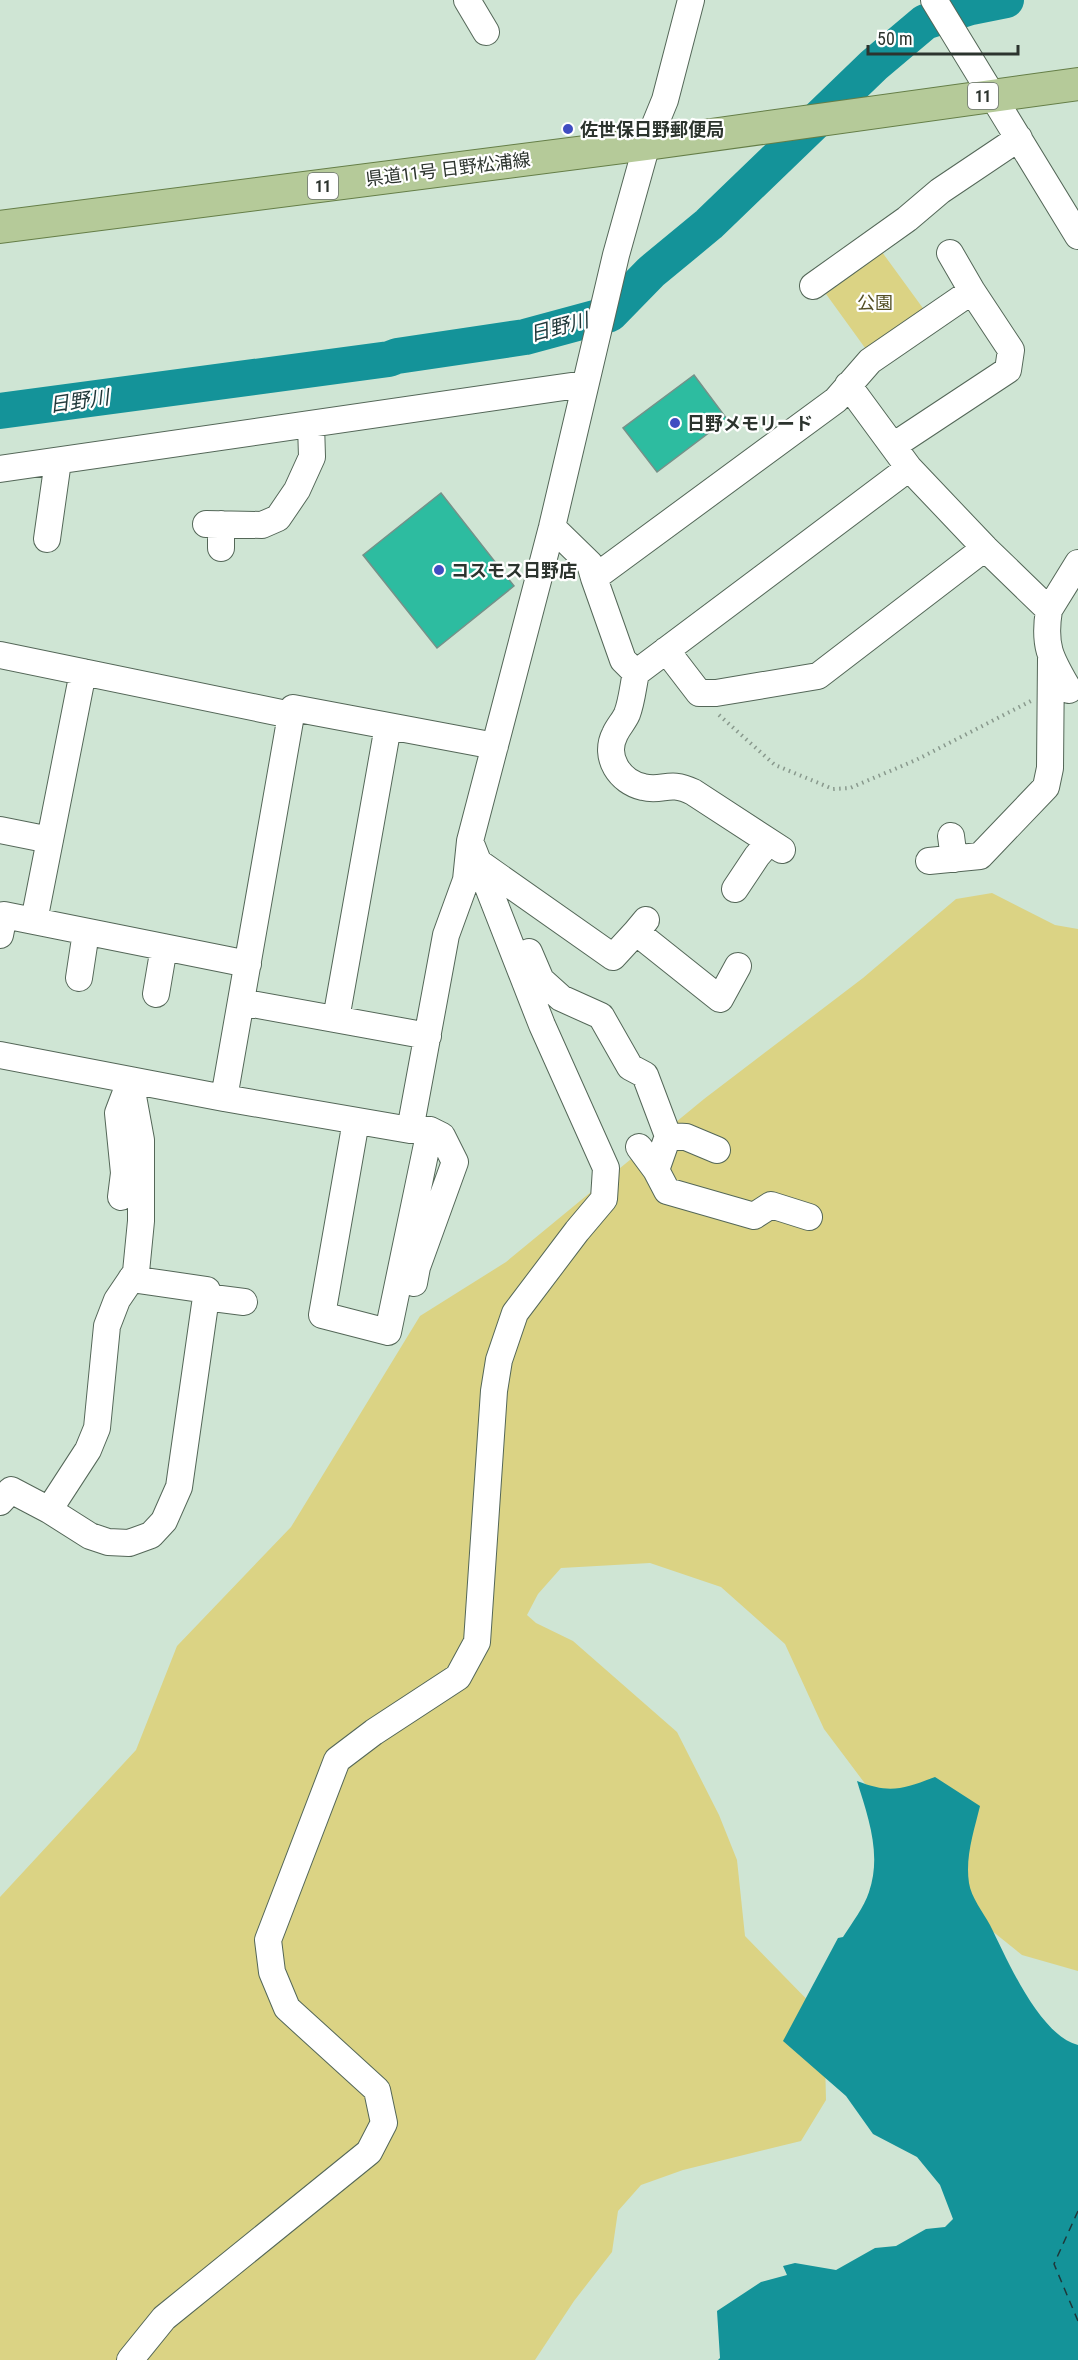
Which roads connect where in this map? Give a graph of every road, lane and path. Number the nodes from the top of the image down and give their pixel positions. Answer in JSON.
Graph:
{"nodes":[{"id":1,"x":467,"y":0,"type":"edge"},
{"id":2,"x":691,"y":0,"type":"edge"},
{"id":3,"x":934,"y":0,"type":"edge"},
{"id":4,"x":486,"y":32,"type":"dead end"},
{"id":5,"x":1078,"y":84,"type":"edge"},
{"id":6,"x":993,"y":95,"type":"junction"},
{"id":7,"x":1019,"y":138,"type":"junction"},
{"id":8,"x":647,"y":144,"type":"junction"},
{"id":9,"x":1070,"y":208,"type":"edge"},
{"id":10,"x":0,"y":227,"type":"edge"},
{"id":11,"x":1078,"y":236,"type":"edge"},
{"id":12,"x":950,"y":254,"type":"dead end"},
{"id":13,"x":813,"y":286,"type":"dead end"},
{"id":14,"x":972,"y":291,"type":"junction"},
{"id":15,"x":585,"y":384,"type":"junction"},
{"id":16,"x":848,"y":385,"type":"junction"},
{"id":17,"x":311,"y":424,"type":"junction"},
{"id":18,"x":893,"y":446,"type":"junction"},
{"id":19,"x":58,"y":461,"type":"junction"},
{"id":20,"x":909,"y":468,"type":"junction"},
{"id":21,"x":0,"y":469,"type":"edge"},
{"id":22,"x":552,"y":527,"type":"junction"},
{"id":23,"x":216,"y":532,"type":"dead end"},
{"id":24,"x":45,"y":539,"type":"dead end"},
{"id":25,"x":985,"y":548,"type":"junction"},
{"id":26,"x":1078,"y":563,"type":"edge"},
{"id":27,"x":594,"y":578,"type":"junction"},
{"id":28,"x":1049,"y":610,"type":"junction"},
{"id":29,"x":666,"y":650,"type":"junction"},
{"id":30,"x":0,"y":655,"type":"edge"},
{"id":31,"x":83,"y":672,"type":"junction"},
{"id":32,"x":636,"y":673,"type":"junction"},
{"id":33,"x":1060,"y":690,"type":"junction"},
{"id":34,"x":699,"y":693,"type":"junction"},
{"id":35,"x":291,"y":715,"type":"junction"},
{"id":36,"x":388,"y":726,"type":"junction"},
{"id":37,"x":495,"y":746,"type":"junction"},
{"id":38,"x":0,"y":830,"type":"edge"},
{"id":39,"x":50,"y":840,"type":"junction"},
{"id":40,"x":474,"y":852,"type":"junction"},
{"id":41,"x":945,"y":852,"type":"dead end"},
{"id":42,"x":735,"y":889,"type":"dead end"},
{"id":43,"x":34,"y":921,"type":"junction"},
{"id":44,"x":1,"y":922,"type":"edge"},
{"id":45,"x":86,"y":932,"type":"junction"},
{"id":46,"x":510,"y":946,"type":"junction"},
{"id":47,"x":164,"y":947,"type":"junction"},
{"id":48,"x":248,"y":964,"type":"junction"},
{"id":49,"x":738,"y":966,"type":"dead end"},
{"id":50,"x":79,"y":978,"type":"dead end"},
{"id":51,"x":156,"y":994,"type":"dead end"},
{"id":52,"x":241,"y":1002,"type":"junction"},
{"id":53,"x":336,"y":1019,"type":"junction"},
{"id":54,"x":428,"y":1036,"type":"junction"},
{"id":55,"x":0,"y":1055,"type":"edge"},
{"id":56,"x":130,"y":1080,"type":"junction"},
{"id":57,"x":224,"y":1098,"type":"junction"},
{"id":58,"x":356,"y":1121,"type":"junction"},
{"id":59,"x":420,"y":1130,"type":"junction"},
{"id":60,"x":668,"y":1136,"type":"junction"},
{"id":61,"x":639,"y":1147,"type":"dead end"},
{"id":62,"x":717,"y":1150,"type":"dead end"},
{"id":63,"x":656,"y":1170,"type":"junction"},
{"id":64,"x":121,"y":1197,"type":"dead end"},
{"id":65,"x":809,"y":1217,"type":"dead end"},
{"id":66,"x":132,"y":1279,"type":"junction"},
{"id":67,"x":205,"y":1297,"type":"junction"},
{"id":68,"x":244,"y":1302,"type":"dead end"},
{"id":69,"x":0,"y":1502,"type":"edge"},
{"id":70,"x":49,"y":1510,"type":"junction"},
{"id":71,"x":130,"y":2360,"type":"edge"}],
"edges":[{"from":1,"to":4,"type":"street"},
{"from":2,"to":8,"type":"street"},
{"from":3,"to":6,"type":"street"},
{"from":5,"to":6,"type":"main road","number":"11"},
{"from":6,"to":7,"type":"street"},
{"from":6,"to":8,"type":"main road","number":"11"},
{"from":7,"to":9,"type":"street"},
{"from":7,"to":13,"type":"street"},
{"from":8,"to":10,"type":"main road","name":"県道11号 日野松浦線","number":"11"},
{"from":8,"to":15,"type":"street"},
{"from":9,"to":11,"type":"street"},
{"from":12,"to":14,"type":"street"},
{"from":14,"to":16,"type":"street"},
{"from":14,"to":18,"type":"street"},
{"from":15,"to":17,"type":"street"},
{"from":15,"to":22,"type":"street"},
{"from":16,"to":18,"type":"street"},
{"from":16,"to":27,"type":"street"},
{"from":17,"to":19,"type":"street"},
{"from":17,"to":23,"type":"street"},
{"from":18,"to":20,"type":"street"},
{"from":19,"to":21,"type":"street"},
{"from":19,"to":24,"type":"street"},
{"from":20,"to":25,"type":"street"},
{"from":20,"to":29,"type":"street"},
{"from":22,"to":27,"type":"street"},
{"from":22,"to":37,"type":"street"},
{"from":25,"to":28,"type":"street"},
{"from":25,"to":34,"type":"street"},
{"from":26,"to":28,"type":"street"},
{"from":27,"to":32,"type":"street"},
{"from":28,"to":33,"type":"street"},
{"from":29,"to":32,"type":"street"},
{"from":29,"to":34,"type":"street"},
{"from":30,"to":31,"type":"street"},
{"from":31,"to":35,"type":"street"},
{"from":31,"to":39,"type":"street"},
{"from":32,"to":42,"type":"street"},
{"from":33,"to":34,"type":"path"},
{"from":33,"to":41,"type":"street"},
{"from":35,"to":36,"type":"street"},
{"from":35,"to":48,"type":"street"},
{"from":36,"to":37,"type":"street"},
{"from":36,"to":53,"type":"street"},
{"from":37,"to":40,"type":"street"},
{"from":38,"to":39,"type":"street"},
{"from":39,"to":43,"type":"street"},
{"from":40,"to":46,"type":"street"},
{"from":40,"to":49,"type":"street"},
{"from":40,"to":54,"type":"street"},
{"from":43,"to":44,"type":"street"},
{"from":43,"to":45,"type":"street"},
{"from":45,"to":47,"type":"street"},
{"from":45,"to":50,"type":"street"},
{"from":46,"to":60,"type":"street"},
{"from":46,"to":71,"type":"street"},
{"from":47,"to":48,"type":"street"},
{"from":47,"to":51,"type":"street"},
{"from":48,"to":52,"type":"street"},
{"from":52,"to":53,"type":"street"},
{"from":52,"to":57,"type":"street"},
{"from":53,"to":54,"type":"street"},
{"from":54,"to":59,"type":"street"},
{"from":55,"to":56,"type":"street"},
{"from":56,"to":57,"type":"street"},
{"from":56,"to":64,"type":"street"},
{"from":56,"to":66,"type":"street"},
{"from":57,"to":58,"type":"street"},
{"from":58,"to":59,"type":"street"},
{"from":58,"to":59,"type":"street"},
{"from":60,"to":62,"type":"street"},
{"from":60,"to":63,"type":"street"},
{"from":61,"to":63,"type":"street"},
{"from":63,"to":65,"type":"street"},
{"from":66,"to":67,"type":"street"},
{"from":66,"to":70,"type":"street"},
{"from":67,"to":68,"type":"street"},
{"from":67,"to":70,"type":"street"},
{"from":69,"to":70,"type":"street"}]}
